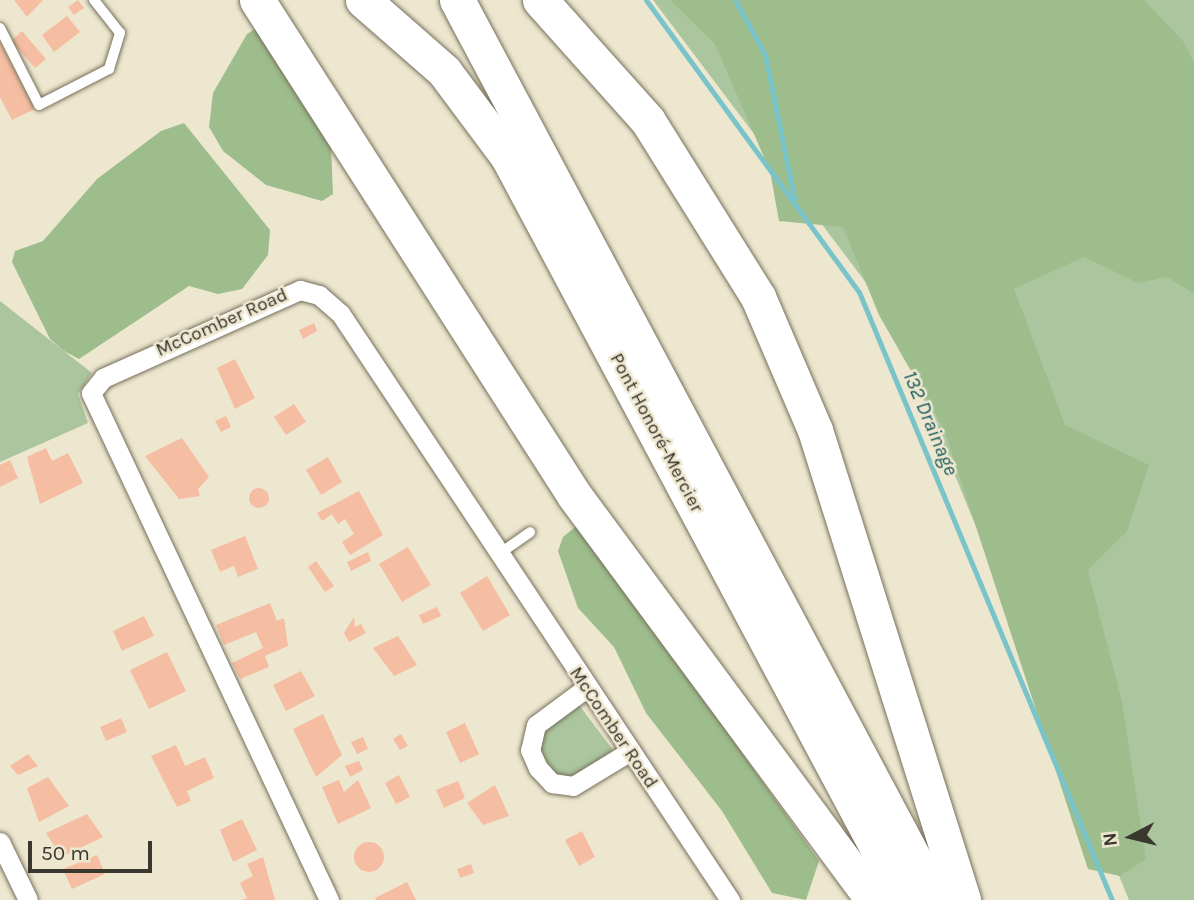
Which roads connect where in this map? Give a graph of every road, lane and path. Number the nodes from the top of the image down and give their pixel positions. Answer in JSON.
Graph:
{"nodes":[{"id":1,"x":94,"y":0,"type":"edge"},
{"id":2,"x":257,"y":0,"type":"edge"},
{"id":3,"x":363,"y":0,"type":"edge"},
{"id":4,"x":457,"y":0,"type":"edge"},
{"id":5,"x":540,"y":0,"type":"edge"},
{"id":6,"x":0,"y":28,"type":"edge"},
{"id":7,"x":521,"y":150,"type":"junction"},
{"id":8,"x":530,"y":532,"type":"dead end"},
{"id":9,"x":498,"y":555,"type":"junction"},
{"id":10,"x":586,"y":688,"type":"junction"},
{"id":11,"x":629,"y":752,"type":"junction"},
{"id":12,"x":0,"y":842,"type":"edge"},
{"id":13,"x":28,"y":900,"type":"edge"},
{"id":14,"x":329,"y":900,"type":"edge"},
{"id":15,"x":730,"y":900,"type":"edge"},
{"id":16,"x":873,"y":900,"type":"edge"},
{"id":17,"x":905,"y":900,"type":"edge"},
{"id":18,"x":936,"y":900,"type":"edge"},
{"id":19,"x":963,"y":900,"type":"edge"}],
"edges":[{"from":1,"to":6,"type":"lane"},
{"from":2,"to":16,"type":"highway"},
{"from":3,"to":7,"type":"highway","name":"Pont Honoré-Mercier"},
{"from":4,"to":7,"type":"highway","name":"Pont Honoré-Mercier"},
{"from":5,"to":19,"type":"highway"},
{"from":7,"to":17,"type":"highway","name":"Pont Honoré-Mercier"},
{"from":7,"to":18,"type":"highway","name":"Pont Honoré-Mercier"},
{"from":8,"to":9,"type":"lane"},
{"from":9,"to":10,"type":"street","name":"McComber Road"},
{"from":9,"to":14,"type":"street","name":"McComber Road"},
{"from":10,"to":11,"type":"street","name":"McComber Road"},
{"from":10,"to":11,"type":"street"},
{"from":11,"to":15,"type":"street","name":"McComber Road"},
{"from":12,"to":13,"type":"street"}]}
